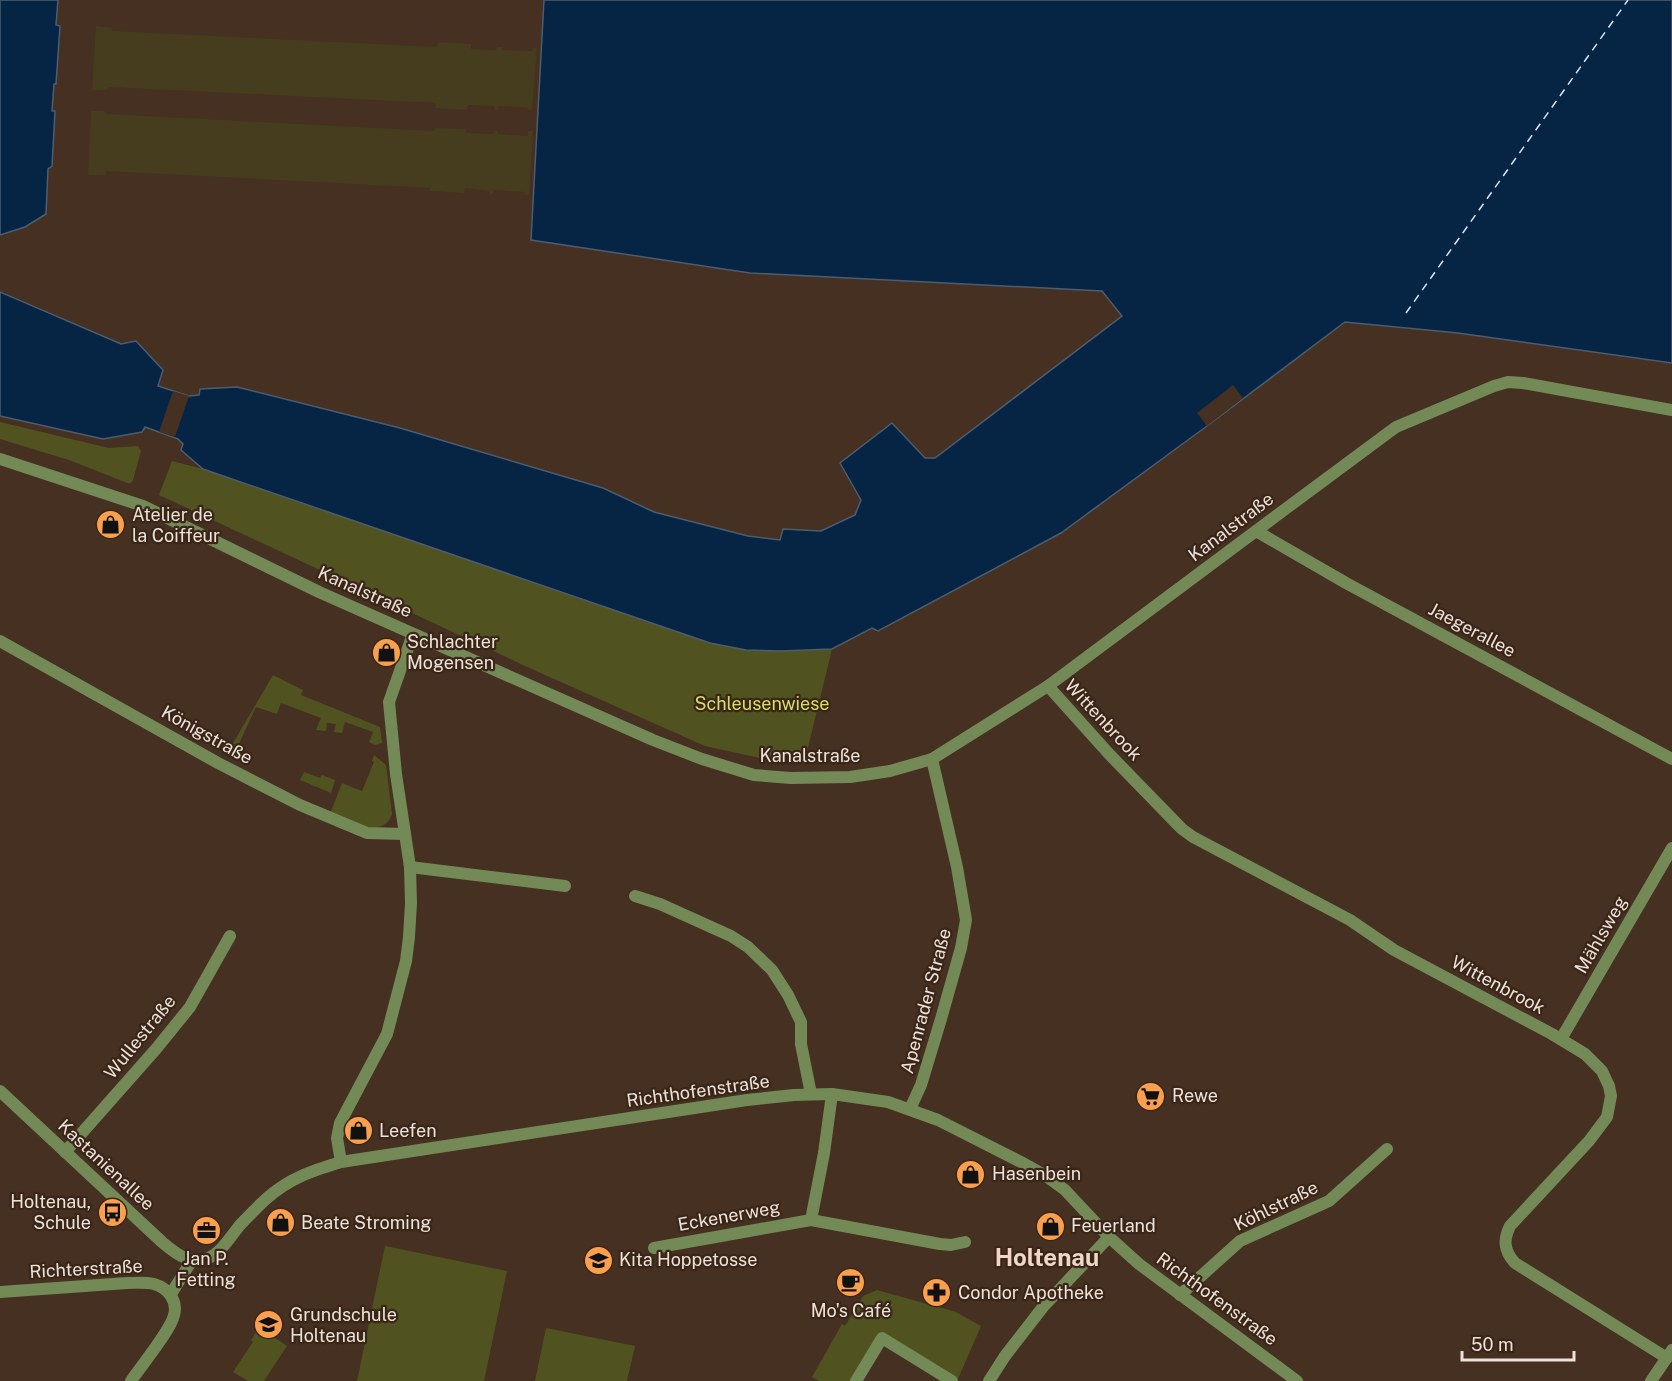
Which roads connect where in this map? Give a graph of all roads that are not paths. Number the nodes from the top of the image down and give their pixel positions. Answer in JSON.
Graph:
{"nodes":[{"id":1,"x":1672,"y":410,"type":"edge"},
{"id":2,"x":0,"y":459,"type":"edge"},
{"id":3,"x":1256,"y":531,"type":"junction"},
{"id":4,"x":412,"y":633,"type":"junction"},
{"id":5,"x":0,"y":641,"type":"edge"},
{"id":6,"x":1048,"y":686,"type":"junction"},
{"id":7,"x":932,"y":759,"type":"junction"},
{"id":8,"x":1672,"y":759,"type":"edge"},
{"id":9,"x":405,"y":834,"type":"junction"},
{"id":10,"x":1672,"y":848,"type":"edge"},
{"id":11,"x":410,"y":867,"type":"junction"},
{"id":12,"x":565,"y":886,"type":"dead end"},
{"id":13,"x":635,"y":896,"type":"dead end"},
{"id":14,"x":230,"y":936,"type":"dead end"},
{"id":15,"x":1561,"y":1040,"type":"junction"},
{"id":16,"x":0,"y":1091,"type":"edge"},
{"id":17,"x":811,"y":1094,"type":"junction"},
{"id":18,"x":832,"y":1094,"type":"junction"},
{"id":19,"x":910,"y":1109,"type":"junction"},
{"id":20,"x":1387,"y":1149,"type":"dead end"},
{"id":21,"x":65,"y":1152,"type":"junction"},
{"id":22,"x":340,"y":1162,"type":"junction"},
{"id":23,"x":811,"y":1220,"type":"junction"},
{"id":24,"x":1109,"y":1237,"type":"junction"},
{"id":25,"x":965,"y":1242,"type":"dead end"},
{"id":26,"x":654,"y":1248,"type":"dead end"},
{"id":27,"x":192,"y":1260,"type":"junction"},
{"id":28,"x":0,"y":1292,"type":"edge"},
{"id":29,"x":171,"y":1294,"type":"junction"},
{"id":30,"x":1180,"y":1295,"type":"junction"},
{"id":31,"x":1669,"y":1354,"type":"edge"},
{"id":32,"x":131,"y":1381,"type":"edge"},
{"id":33,"x":856,"y":1381,"type":"edge"},
{"id":34,"x":952,"y":1381,"type":"edge"},
{"id":35,"x":989,"y":1381,"type":"edge"},
{"id":36,"x":1297,"y":1381,"type":"edge"},
{"id":37,"x":1651,"y":1381,"type":"edge"}],
"edges":[{"from":1,"to":3,"type":"street","name":"Kanalstraße"},
{"from":2,"to":4,"type":"street","name":"Kanalstraße"},
{"from":3,"to":6,"type":"street","name":"Kanalstraße"},
{"from":3,"to":8,"type":"street","name":"Jaegerallee"},
{"from":4,"to":7,"type":"street","name":"Kanalstraße"},
{"from":4,"to":9,"type":"street"},
{"from":5,"to":9,"type":"street","name":"Königstraße"},
{"from":6,"to":7,"type":"street","name":"Kanalstraße"},
{"from":6,"to":15,"type":"street","name":"Wittenbrook"},
{"from":7,"to":19,"type":"street","name":"Apenrader Straße"},
{"from":9,"to":11,"type":"street"},
{"from":10,"to":15,"type":"street","name":"Mählsweg"},
{"from":11,"to":12,"type":"street"},
{"from":11,"to":22,"type":"street"},
{"from":13,"to":17,"type":"street"},
{"from":14,"to":21,"type":"street","name":"Wullestraße"},
{"from":15,"to":31,"type":"street","name":"Wittenbrook"},
{"from":16,"to":21,"type":"street","name":"Kastanienallee"},
{"from":17,"to":18,"type":"street","name":"Richthofenstraße"},
{"from":17,"to":22,"type":"street","name":"Richthofenstraße"},
{"from":18,"to":19,"type":"street","name":"Richthofenstraße"},
{"from":18,"to":23,"type":"street"},
{"from":19,"to":24,"type":"street","name":"Richthofenstraße"},
{"from":20,"to":30,"type":"street","name":"Köhlstraße"},
{"from":21,"to":27,"type":"street","name":"Kastanienallee"},
{"from":22,"to":27,"type":"street","name":"Richthofenstraße"},
{"from":23,"to":25,"type":"street","name":"Eckenerweg"},
{"from":23,"to":26,"type":"street","name":"Eckenerweg"},
{"from":24,"to":30,"type":"street","name":"Richthofenstraße"},
{"from":24,"to":35,"type":"street"},
{"from":27,"to":29,"type":"street"},
{"from":28,"to":29,"type":"street","name":"Richterstraße"},
{"from":29,"to":32,"type":"street"},
{"from":30,"to":36,"type":"street","name":"Richthofenstraße"},
{"from":31,"to":37,"type":"street"},
{"from":33,"to":34,"type":"street"}]}
